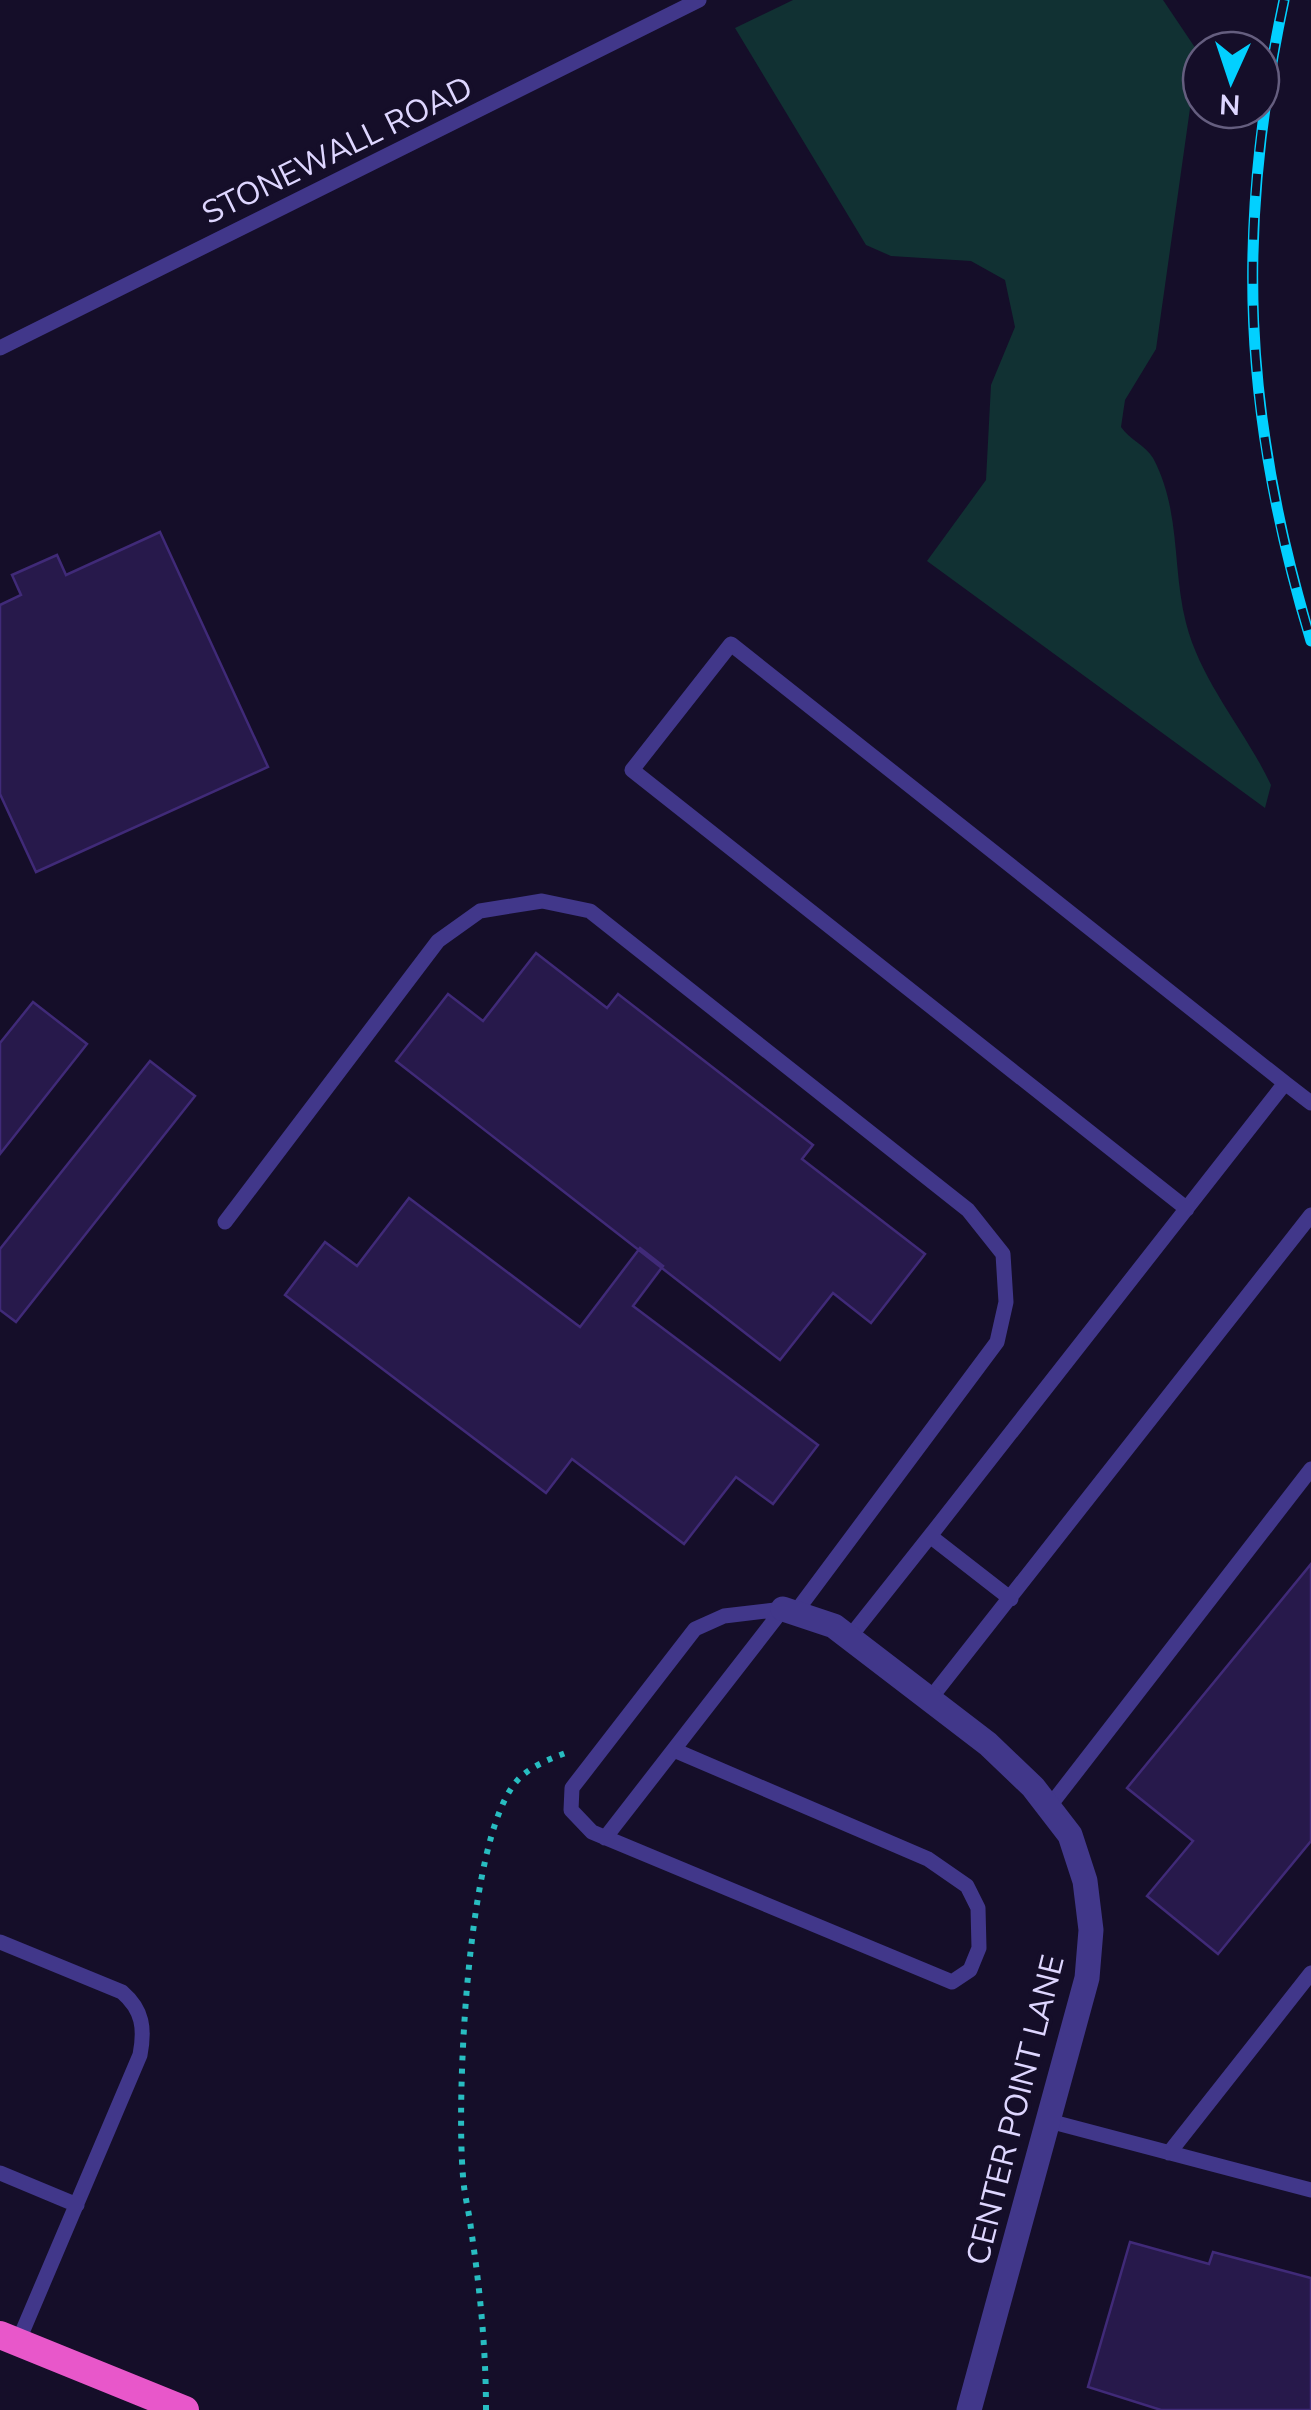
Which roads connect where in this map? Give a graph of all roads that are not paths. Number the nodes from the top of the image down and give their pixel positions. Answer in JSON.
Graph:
{"nodes":[{"id":1,"x":700,"y":0,"type":"edge"},
{"id":2,"x":0,"y":348,"type":"edge"},
{"id":3,"x":1285,"y":1084,"type":"junction"},
{"id":4,"x":1311,"y":1104,"type":"edge"},
{"id":5,"x":1187,"y":1209,"type":"junction"},
{"id":6,"x":1311,"y":1215,"type":"edge"},
{"id":7,"x":226,"y":1222,"type":"dead end"},
{"id":8,"x":1311,"y":1469,"type":"edge"},
{"id":9,"x":930,"y":1536,"type":"junction"},
{"id":10,"x":1011,"y":1599,"type":"junction"},
{"id":11,"x":789,"y":1611,"type":"junction"},
{"id":12,"x":849,"y":1638,"type":"junction"},
{"id":13,"x":930,"y":1699,"type":"junction"},
{"id":14,"x":674,"y":1750,"type":"junction"},
{"id":15,"x":1049,"y":1807,"type":"junction"},
{"id":16,"x":605,"y":1838,"type":"junction"},
{"id":17,"x":0,"y":1942,"type":"edge"},
{"id":18,"x":1311,"y":1973,"type":"edge"},
{"id":19,"x":1049,"y":2121,"type":"junction"},
{"id":20,"x":1169,"y":2153,"type":"junction"},
{"id":21,"x":0,"y":2173,"type":"edge"},
{"id":22,"x":1311,"y":2190,"type":"edge"},
{"id":23,"x":76,"y":2204,"type":"junction"},
{"id":24,"x":9,"y":2339,"type":"edge"},
{"id":25,"x":184,"y":2410,"type":"edge"},
{"id":26,"x":970,"y":2410,"type":"edge"}],
"edges":[{"from":1,"to":2,"type":"lane","name":"STONEWALL ROAD"},
{"from":3,"to":4,"type":"lane"},
{"from":3,"to":5,"type":"lane"},
{"from":3,"to":5,"type":"lane"},
{"from":5,"to":9,"type":"lane"},
{"from":6,"to":10,"type":"lane"},
{"from":7,"to":11,"type":"lane"},
{"from":8,"to":15,"type":"lane"},
{"from":9,"to":10,"type":"lane"},
{"from":9,"to":12,"type":"lane"},
{"from":10,"to":13,"type":"lane"},
{"from":11,"to":12,"type":"street","name":"CENTER POINT LANE"},
{"from":11,"to":14,"type":"lane"},
{"from":11,"to":16,"type":"lane"},
{"from":12,"to":13,"type":"street","name":"CENTER POINT LANE"},
{"from":13,"to":15,"type":"street","name":"CENTER POINT LANE"},
{"from":14,"to":16,"type":"lane"},
{"from":14,"to":16,"type":"lane"},
{"from":15,"to":19,"type":"street","name":"CENTER POINT LANE"},
{"from":17,"to":23,"type":"lane"},
{"from":18,"to":20,"type":"lane"},
{"from":19,"to":20,"type":"lane"},
{"from":19,"to":26,"type":"street","name":"CENTER POINT LANE"},
{"from":20,"to":22,"type":"lane"},
{"from":21,"to":23,"type":"lane"},
{"from":23,"to":24,"type":"lane"},
{"from":24,"to":25,"type":"highway"}]}
